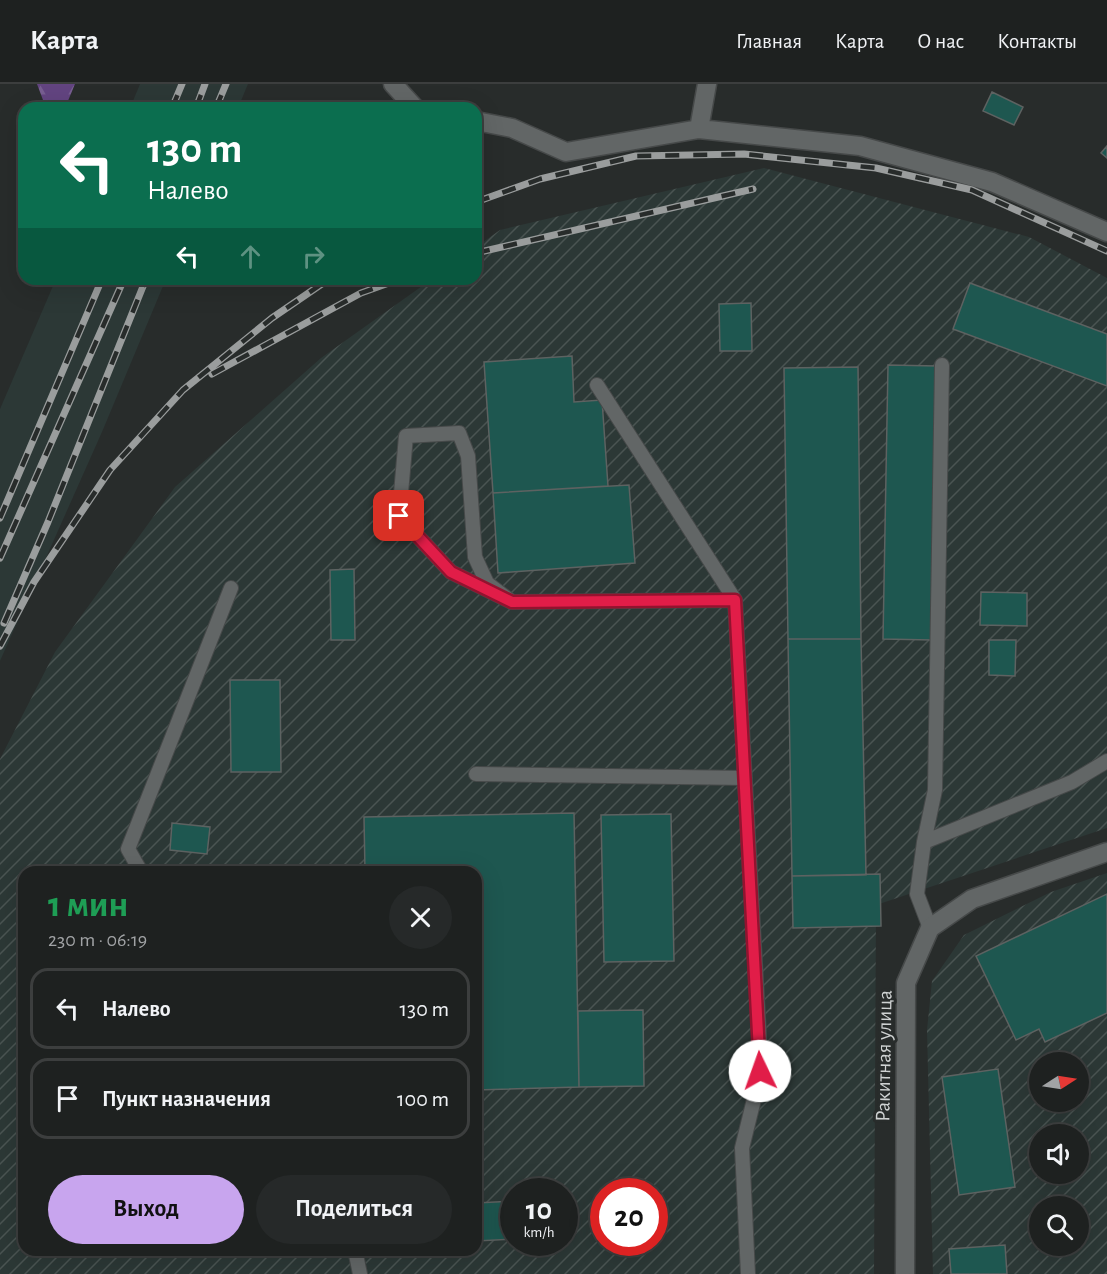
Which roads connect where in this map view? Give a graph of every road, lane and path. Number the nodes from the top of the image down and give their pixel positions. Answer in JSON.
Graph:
{"nodes":[{"id":1,"x":393,"y":84,"type":"edge"},
{"id":2,"x":707,"y":84,"type":"edge"},
{"id":3,"x":410,"y":102,"type":"edge"},
{"id":4,"x":482,"y":122,"type":"edge"},
{"id":5,"x":699,"y":129,"type":"junction"},
{"id":6,"x":1106,"y":229,"type":"edge"},
{"id":7,"x":942,"y":365,"type":"dead end"},
{"id":8,"x":597,"y":385,"type":"dead end"},
{"id":9,"x":231,"y":588,"type":"dead end"},
{"id":10,"x":735,"y":600,"type":"junction"},
{"id":11,"x":512,"y":602,"type":"junction"},
{"id":12,"x":1107,"y":761,"type":"edge"},
{"id":13,"x":476,"y":774,"type":"dead end"},
{"id":14,"x":745,"y":778,"type":"junction"},
{"id":15,"x":924,"y":842,"type":"junction"},
{"id":16,"x":1107,"y":852,"type":"edge"},
{"id":17,"x":138,"y":866,"type":"edge"},
{"id":18,"x":930,"y":928,"type":"junction"},
{"id":19,"x":356,"y":1256,"type":"edge"},
{"id":20,"x":360,"y":1274,"type":"edge"},
{"id":21,"x":748,"y":1274,"type":"edge"},
{"id":22,"x":905,"y":1274,"type":"edge"}],
"edges":[{"from":1,"to":3,"type":"street"},
{"from":2,"to":5,"type":"street"},
{"from":4,"to":5,"type":"street"},
{"from":5,"to":6,"type":"street"},
{"from":7,"to":15,"type":"lane"},
{"from":8,"to":10,"type":"lane"},
{"from":9,"to":17,"type":"lane"},
{"from":10,"to":11,"type":"lane"},
{"from":10,"to":14,"type":"lane"},
{"from":11,"to":11,"type":"lane"},
{"from":12,"to":15,"type":"lane"},
{"from":13,"to":14,"type":"lane"},
{"from":14,"to":21,"type":"lane"},
{"from":15,"to":18,"type":"lane"},
{"from":16,"to":18,"type":"street"},
{"from":18,"to":22,"type":"street","name":"Ракитная улица"},
{"from":19,"to":20,"type":"lane"}]}
